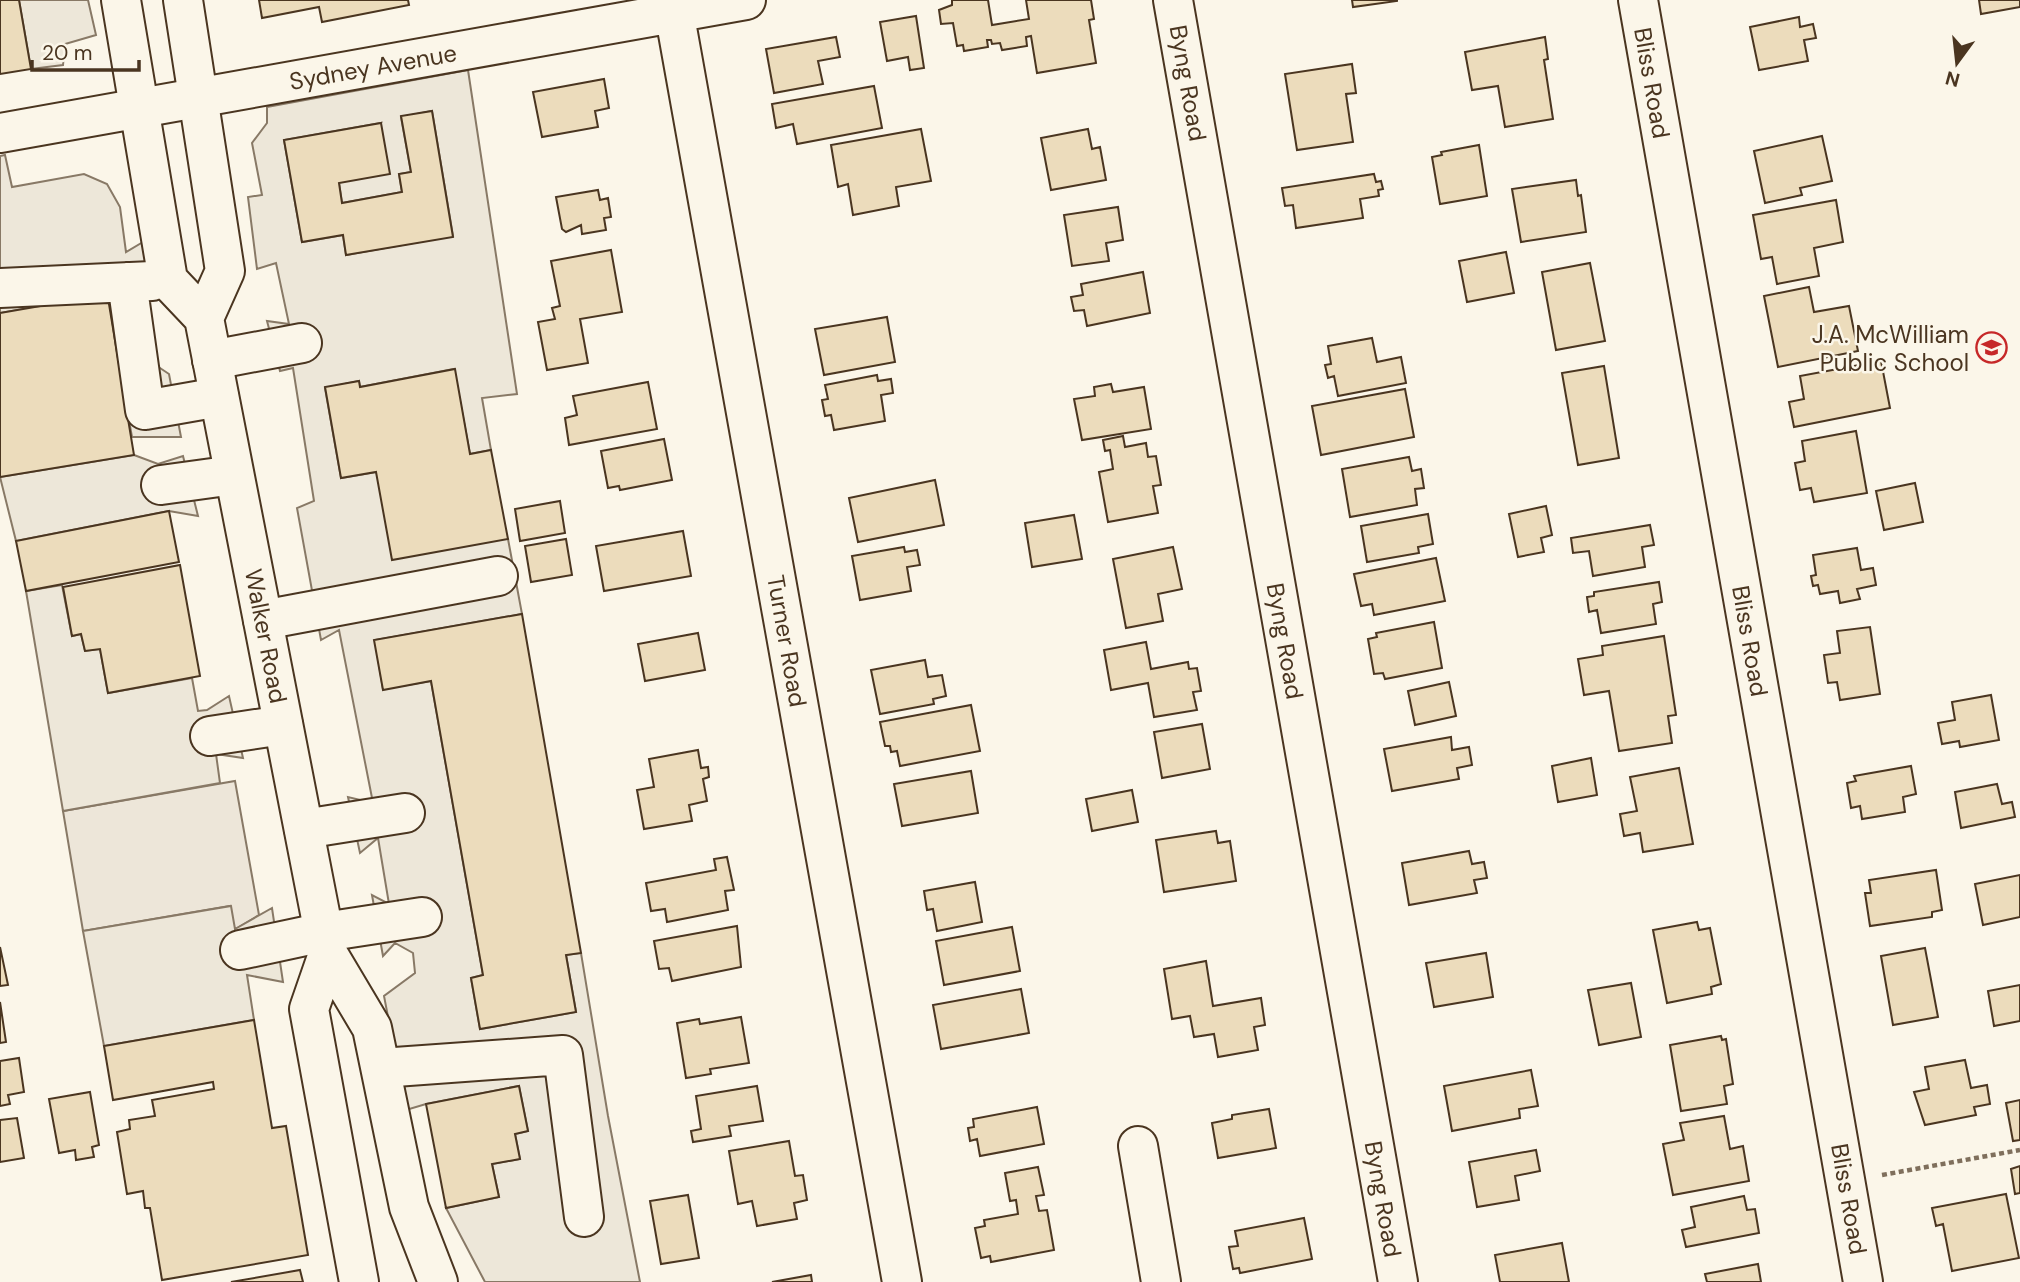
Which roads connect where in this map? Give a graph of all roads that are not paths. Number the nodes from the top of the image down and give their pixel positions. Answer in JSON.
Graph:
{"nodes":[{"id":1,"x":121,"y":0,"type":"edge"},
{"id":2,"x":183,"y":0,"type":"edge"},
{"id":3,"x":746,"y":0,"type":"edge"},
{"id":4,"x":1173,"y":0,"type":"edge"},
{"id":5,"x":1638,"y":0,"type":"edge"},
{"id":6,"x":674,"y":6,"type":"edge"},
{"id":7,"x":199,"y":98,"type":"junction"},
{"id":8,"x":139,"y":109,"type":"junction"},
{"id":9,"x":0,"y":133,"type":"edge"},
{"id":10,"x":168,"y":280,"type":"junction"},
{"id":11,"x":127,"y":282,"type":"junction"},
{"id":12,"x":0,"y":288,"type":"edge"},
{"id":13,"x":204,"y":318,"type":"junction"},
{"id":14,"x":302,"y":342,"type":"dead end"},
{"id":15,"x":212,"y":360,"type":"junction"},
{"id":16,"x":219,"y":397,"type":"junction"},
{"id":17,"x":234,"y":475,"type":"junction"},
{"id":18,"x":161,"y":485,"type":"dead end"},
{"id":19,"x":498,"y":576,"type":"dead end"},
{"id":20,"x":263,"y":620,"type":"junction"},
{"id":21,"x":283,"y":725,"type":"junction"},
{"id":22,"x":210,"y":736,"type":"dead end"},
{"id":23,"x":405,"y":813,"type":"dead end"},
{"id":24,"x":304,"y":828,"type":"junction"},
{"id":25,"x":422,"y":918,"type":"dead end"},
{"id":26,"x":326,"y":943,"type":"junction"},
{"id":27,"x":240,"y":950,"type":"dead end"},
{"id":28,"x":380,"y":1068,"type":"junction"},
{"id":29,"x":1138,"y":1146,"type":"dead end"},
{"id":30,"x":584,"y":1217,"type":"dead end"},
{"id":31,"x":359,"y":1282,"type":"edge"},
{"id":32,"x":438,"y":1282,"type":"edge"},
{"id":33,"x":902,"y":1282,"type":"edge"},
{"id":34,"x":1161,"y":1282,"type":"edge"},
{"id":35,"x":1398,"y":1282,"type":"edge"},
{"id":36,"x":1863,"y":1282,"type":"edge"}],
"edges":[{"from":1,"to":8,"type":"street"},
{"from":2,"to":7,"type":"street"},
{"from":3,"to":6,"type":"street","name":"Sydney Avenue"},
{"from":4,"to":35,"type":"street","name":"Byng Road"},
{"from":5,"to":36,"type":"street","name":"Bliss Road"},
{"from":6,"to":7,"type":"street","name":"Sydney Avenue"},
{"from":6,"to":33,"type":"street","name":"Turner Road"},
{"from":7,"to":8,"type":"street","name":"Sydney Avenue"},
{"from":7,"to":13,"type":"street"},
{"from":8,"to":9,"type":"street","name":"Sydney Avenue"},
{"from":8,"to":10,"type":"street"},
{"from":10,"to":11,"type":"street"},
{"from":10,"to":13,"type":"street"},
{"from":11,"to":12,"type":"street"},
{"from":11,"to":16,"type":"street"},
{"from":13,"to":15,"type":"street","name":"Walker Road"},
{"from":14,"to":15,"type":"street"},
{"from":15,"to":16,"type":"street","name":"Walker Road"},
{"from":16,"to":17,"type":"street","name":"Walker Road"},
{"from":17,"to":18,"type":"street"},
{"from":17,"to":20,"type":"street","name":"Walker Road"},
{"from":19,"to":20,"type":"street"},
{"from":20,"to":21,"type":"street","name":"Walker Road"},
{"from":21,"to":22,"type":"street"},
{"from":21,"to":24,"type":"street","name":"Walker Road"},
{"from":23,"to":24,"type":"street"},
{"from":24,"to":26,"type":"street","name":"Walker Road"},
{"from":25,"to":26,"type":"street"},
{"from":26,"to":27,"type":"street"},
{"from":26,"to":28,"type":"street","name":"Walker Road"},
{"from":26,"to":31,"type":"street","name":"Walker Road"},
{"from":28,"to":30,"type":"street"},
{"from":28,"to":32,"type":"street","name":"Walker Road"},
{"from":29,"to":34,"type":"street"}]}
